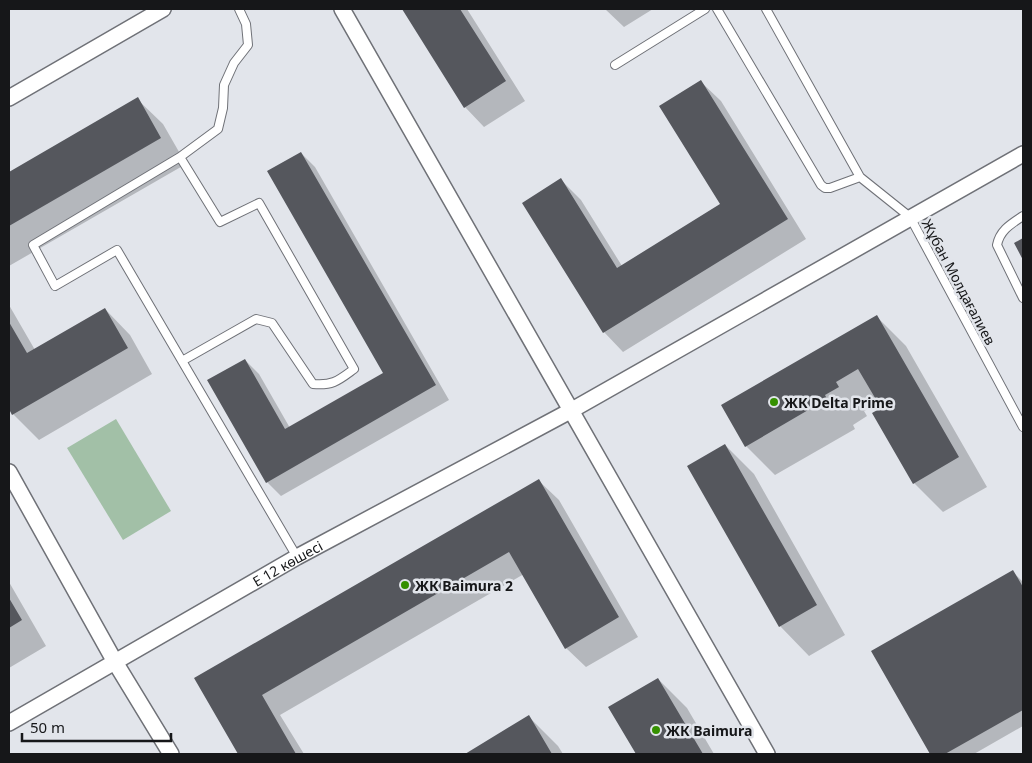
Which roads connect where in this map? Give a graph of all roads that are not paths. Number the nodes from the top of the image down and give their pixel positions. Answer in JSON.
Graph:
{"nodes":[{"id":1,"x":163,"y":9,"type":"edge"},
{"id":2,"x":239,"y":9,"type":"edge"},
{"id":3,"x":342,"y":9,"type":"edge"},
{"id":4,"x":705,"y":9,"type":"edge"},
{"id":5,"x":717,"y":9,"type":"edge"},
{"id":6,"x":766,"y":9,"type":"edge"},
{"id":7,"x":615,"y":65,"type":"dead end"},
{"id":8,"x":9,"y":98,"type":"edge"},
{"id":9,"x":1023,"y":154,"type":"edge"},
{"id":10,"x":180,"y":157,"type":"junction"},
{"id":11,"x":860,"y":177,"type":"junction"},
{"id":12,"x":1023,"y":216,"type":"edge"},
{"id":13,"x":910,"y":217,"type":"junction"},
{"id":14,"x":1023,"y":298,"type":"edge"},
{"id":15,"x":182,"y":361,"type":"junction"},
{"id":16,"x":572,"y":410,"type":"junction"},
{"id":17,"x":1023,"y":427,"type":"edge"},
{"id":18,"x":9,"y":472,"type":"edge"},
{"id":19,"x":297,"y":557,"type":"junction"},
{"id":20,"x":116,"y":662,"type":"junction"},
{"id":21,"x":9,"y":723,"type":"edge"},
{"id":22,"x":171,"y":754,"type":"edge"},
{"id":23,"x":767,"y":754,"type":"edge"}],
"edges":[{"from":1,"to":8,"type":"street"},
{"from":2,"to":10,"type":"lane"},
{"from":3,"to":16,"type":"street"},
{"from":4,"to":7,"type":"lane"},
{"from":5,"to":11,"type":"lane"},
{"from":6,"to":11,"type":"lane","name":"Жұбан Молдағалиев"},
{"from":9,"to":13,"type":"street","name":"Е 12 көшесі"},
{"from":10,"to":15,"type":"lane"},
{"from":10,"to":15,"type":"lane"},
{"from":11,"to":13,"type":"lane","name":"Жұбан Молдағалиев"},
{"from":12,"to":14,"type":"lane"},
{"from":13,"to":16,"type":"street","name":"Е 12 көшесі"},
{"from":13,"to":17,"type":"lane","name":"Жұбан Молдағалиев"},
{"from":15,"to":19,"type":"lane"},
{"from":16,"to":19,"type":"street","name":"Е 12 көшесі"},
{"from":16,"to":23,"type":"street"},
{"from":18,"to":20,"type":"street"},
{"from":19,"to":20,"type":"street","name":"Е 12 көшесі"},
{"from":20,"to":21,"type":"street","name":"Е 12 көшесі"},
{"from":20,"to":22,"type":"street"}]}
